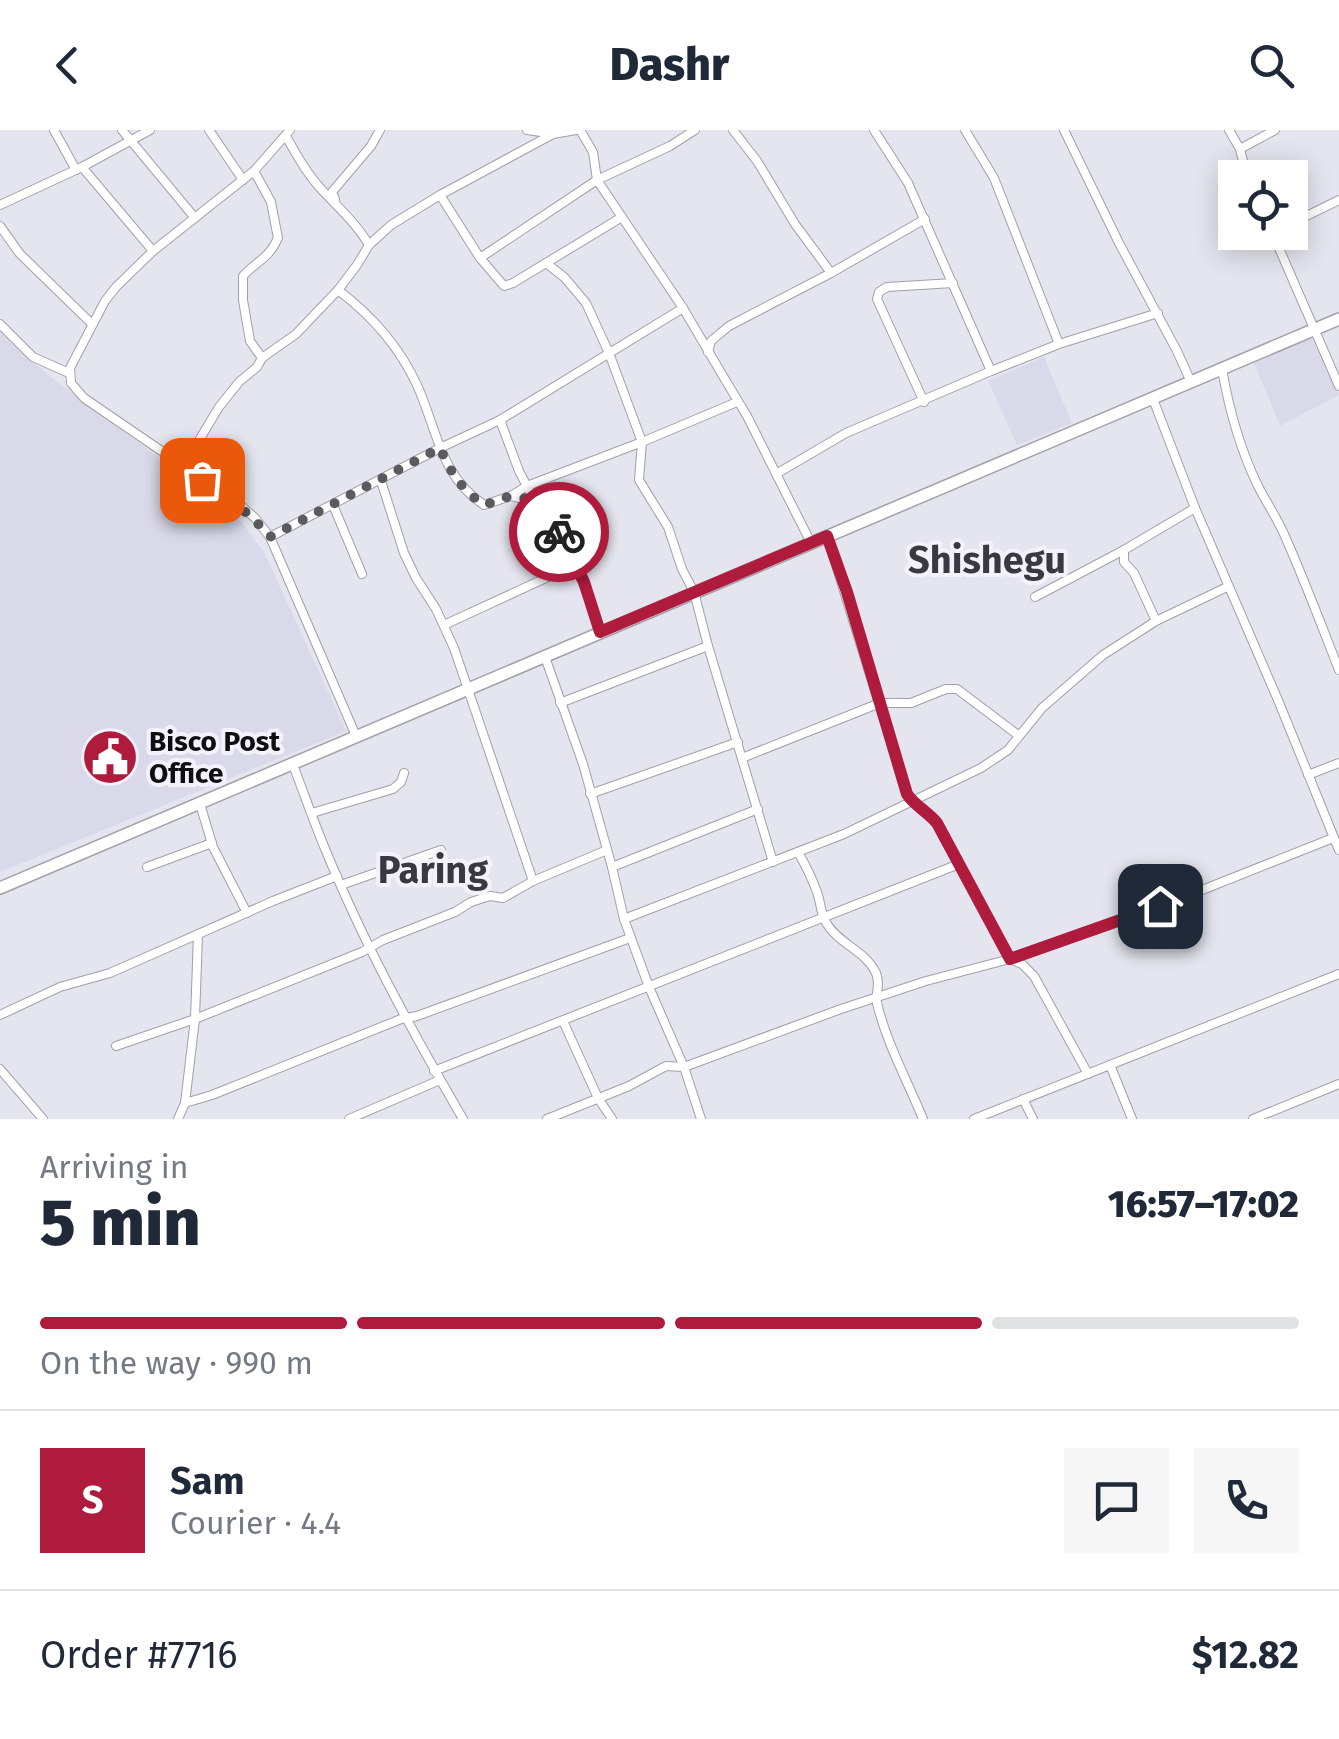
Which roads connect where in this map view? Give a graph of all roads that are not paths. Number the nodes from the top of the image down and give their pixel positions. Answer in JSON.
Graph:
{"nodes":[{"id":1,"x":54,"y":130,"type":"edge"},
{"id":2,"x":122,"y":130,"type":"edge"},
{"id":3,"x":150,"y":130,"type":"edge"},
{"id":4,"x":209,"y":130,"type":"edge"},
{"id":5,"x":380,"y":130,"type":"edge"},
{"id":6,"x":527,"y":130,"type":"edge"},
{"id":7,"x":578,"y":130,"type":"edge"},
{"id":8,"x":695,"y":130,"type":"edge"},
{"id":9,"x":732,"y":130,"type":"edge"},
{"id":10,"x":874,"y":130,"type":"edge"},
{"id":11,"x":965,"y":130,"type":"edge"},
{"id":12,"x":1064,"y":130,"type":"edge"},
{"id":13,"x":1229,"y":130,"type":"edge"},
{"id":14,"x":1275,"y":130,"type":"edge"},
{"id":15,"x":288,"y":133,"type":"edge"},
{"id":16,"x":552,"y":134,"type":"junction"},
{"id":17,"x":130,"y":141,"type":"junction"},
{"id":18,"x":1240,"y":149,"type":"junction"},
{"id":19,"x":1243,"y":160,"type":"edge"},
{"id":20,"x":79,"y":168,"type":"junction"},
{"id":21,"x":254,"y":170,"type":"junction"},
{"id":22,"x":242,"y":180,"type":"junction"},
{"id":23,"x":597,"y":180,"type":"junction"},
{"id":24,"x":321,"y":189,"type":"junction"},
{"id":25,"x":332,"y":192,"type":"junction"},
{"id":26,"x":440,"y":195,"type":"junction"},
{"id":27,"x":1339,"y":200,"type":"edge"},
{"id":28,"x":337,"y":204,"type":"junction"},
{"id":29,"x":0,"y":205,"type":"edge"},
{"id":30,"x":1308,"y":215,"type":"edge"},
{"id":31,"x":622,"y":217,"type":"junction"},
{"id":32,"x":195,"y":218,"type":"junction"},
{"id":33,"x":925,"y":219,"type":"junction"},
{"id":34,"x":0,"y":226,"type":"edge"},
{"id":35,"x":369,"y":245,"type":"junction"},
{"id":36,"x":1282,"y":250,"type":"edge"},
{"id":37,"x":153,"y":251,"type":"junction"},
{"id":38,"x":480,"y":258,"type":"junction"},
{"id":39,"x":546,"y":263,"type":"junction"},
{"id":40,"x":832,"y":274,"type":"junction"},
{"id":41,"x":954,"y":283,"type":"junction"},
{"id":42,"x":338,"y":290,"type":"junction"},
{"id":43,"x":683,"y":308,"type":"junction"},
{"id":44,"x":1158,"y":314,"type":"junction"},
{"id":45,"x":1339,"y":319,"type":"edge"},
{"id":46,"x":0,"y":324,"type":"edge"},
{"id":47,"x":92,"y":324,"type":"junction"},
{"id":48,"x":1314,"y":329,"type":"junction"},
{"id":49,"x":1059,"y":344,"type":"junction"},
{"id":50,"x":708,"y":352,"type":"junction"},
{"id":51,"x":610,"y":353,"type":"junction"},
{"id":52,"x":262,"y":358,"type":"junction"},
{"id":53,"x":1222,"y":368,"type":"junction"},
{"id":54,"x":991,"y":372,"type":"junction"},
{"id":55,"x":68,"y":373,"type":"junction"},
{"id":56,"x":1191,"y":382,"type":"junction"},
{"id":57,"x":1339,"y":386,"type":"edge"},
{"id":58,"x":1153,"y":399,"type":"junction"},
{"id":59,"x":738,"y":402,"type":"junction"},
{"id":60,"x":924,"y":402,"type":"junction"},
{"id":61,"x":500,"y":420,"type":"junction"},
{"id":62,"x":642,"y":442,"type":"junction"},
{"id":63,"x":440,"y":448,"type":"junction"},
{"id":64,"x":183,"y":467,"type":"junction"},
{"id":65,"x":776,"y":474,"type":"junction"},
{"id":66,"x":381,"y":481,"type":"junction"},
{"id":67,"x":527,"y":486,"type":"junction"},
{"id":68,"x":511,"y":496,"type":"junction"},
{"id":69,"x":333,"y":504,"type":"junction"},
{"id":70,"x":538,"y":507,"type":"junction"},
{"id":71,"x":1195,"y":508,"type":"junction"},
{"id":72,"x":827,"y":536,"type":"junction"},
{"id":73,"x":270,"y":537,"type":"junction"},
{"id":74,"x":810,"y":543,"type":"junction"},
{"id":75,"x":1124,"y":550,"type":"junction"},
{"id":76,"x":574,"y":565,"type":"junction"},
{"id":77,"x":362,"y":574,"type":"dead end"},
{"id":78,"x":1228,"y":586,"type":"junction"},
{"id":79,"x":694,"y":592,"type":"junction"},
{"id":80,"x":1035,"y":597,"type":"dead end"},
{"id":81,"x":1156,"y":621,"type":"junction"},
{"id":82,"x":444,"y":625,"type":"junction"},
{"id":83,"x":600,"y":632,"type":"junction"},
{"id":84,"x":708,"y":646,"type":"junction"},
{"id":85,"x":545,"y":657,"type":"junction"},
{"id":86,"x":1339,"y":670,"type":"edge"},
{"id":87,"x":468,"y":690,"type":"junction"},
{"id":88,"x":560,"y":702,"type":"junction"},
{"id":89,"x":880,"y":703,"type":"junction"},
{"id":90,"x":1018,"y":735,"type":"junction"},
{"id":91,"x":356,"y":736,"type":"junction"},
{"id":92,"x":738,"y":742,"type":"junction"},
{"id":93,"x":742,"y":758,"type":"junction"},
{"id":94,"x":1339,"y":762,"type":"edge"},
{"id":95,"x":293,"y":764,"type":"junction"},
{"id":96,"x":404,"y":774,"type":"dead end"},
{"id":97,"x":1308,"y":775,"type":"junction"},
{"id":98,"x":590,"y":794,"type":"junction"},
{"id":99,"x":911,"y":800,"type":"junction"},
{"id":100,"x":200,"y":804,"type":"junction"},
{"id":101,"x":758,"y":809,"type":"junction"},
{"id":102,"x":312,"y":813,"type":"junction"},
{"id":103,"x":1334,"y":838,"type":"junction"},
{"id":104,"x":212,"y":843,"type":"junction"},
{"id":105,"x":441,"y":850,"type":"dead end"},
{"id":106,"x":607,"y":850,"type":"junction"},
{"id":107,"x":1339,"y":850,"type":"edge"},
{"id":108,"x":798,"y":852,"type":"junction"},
{"id":109,"x":773,"y":862,"type":"junction"},
{"id":110,"x":958,"y":864,"type":"junction"},
{"id":111,"x":612,"y":866,"type":"junction"},
{"id":112,"x":147,"y":868,"type":"dead end"},
{"id":113,"x":339,"y":880,"type":"junction"},
{"id":114,"x":533,"y":881,"type":"junction"},
{"id":115,"x":0,"y":888,"type":"edge"},
{"id":116,"x":247,"y":912,"type":"junction"},
{"id":117,"x":824,"y":918,"type":"junction"},
{"id":118,"x":624,"y":920,"type":"junction"},
{"id":119,"x":198,"y":934,"type":"junction"},
{"id":120,"x":630,"y":938,"type":"junction"},
{"id":121,"x":370,"y":947,"type":"junction"},
{"id":122,"x":1010,"y":959,"type":"junction"},
{"id":123,"x":1339,"y":974,"type":"edge"},
{"id":124,"x":649,"y":987,"type":"junction"},
{"id":125,"x":876,"y":998,"type":"junction"},
{"id":126,"x":0,"y":1015,"type":"edge"},
{"id":127,"x":407,"y":1018,"type":"junction"},
{"id":128,"x":195,"y":1020,"type":"junction"},
{"id":129,"x":563,"y":1021,"type":"junction"},
{"id":130,"x":116,"y":1046,"type":"dead end"},
{"id":131,"x":1110,"y":1065,"type":"junction"},
{"id":132,"x":684,"y":1067,"type":"junction"},
{"id":133,"x":0,"y":1069,"type":"edge"},
{"id":134,"x":434,"y":1071,"type":"junction"},
{"id":135,"x":1088,"y":1074,"type":"junction"},
{"id":136,"x":440,"y":1080,"type":"junction"},
{"id":137,"x":1339,"y":1084,"type":"edge"},
{"id":138,"x":598,"y":1098,"type":"junction"},
{"id":139,"x":1023,"y":1099,"type":"junction"},
{"id":140,"x":185,"y":1103,"type":"junction"},
{"id":141,"x":43,"y":1119,"type":"edge"},
{"id":142,"x":178,"y":1119,"type":"edge"},
{"id":143,"x":349,"y":1119,"type":"edge"},
{"id":144,"x":463,"y":1119,"type":"edge"},
{"id":145,"x":547,"y":1119,"type":"edge"},
{"id":146,"x":612,"y":1119,"type":"edge"},
{"id":147,"x":701,"y":1119,"type":"edge"},
{"id":148,"x":923,"y":1119,"type":"edge"},
{"id":149,"x":974,"y":1119,"type":"edge"},
{"id":150,"x":1033,"y":1119,"type":"edge"},
{"id":151,"x":1132,"y":1119,"type":"edge"},
{"id":152,"x":1253,"y":1119,"type":"edge"}],
"edges":[{"from":1,"to":20,"type":"street"},
{"from":2,"to":17,"type":"street"},
{"from":3,"to":17,"type":"street"},
{"from":4,"to":22,"type":"street"},
{"from":5,"to":25,"type":"street"},
{"from":6,"to":16,"type":"street"},
{"from":7,"to":16,"type":"street"},
{"from":7,"to":23,"type":"street"},
{"from":8,"to":23,"type":"street"},
{"from":9,"to":40,"type":"street"},
{"from":10,"to":33,"type":"street"},
{"from":11,"to":49,"type":"street"},
{"from":12,"to":44,"type":"street"},
{"from":13,"to":18,"type":"street"},
{"from":14,"to":18,"type":"street"},
{"from":15,"to":21,"type":"street"},
{"from":15,"to":24,"type":"street"},
{"from":16,"to":26,"type":"street"},
{"from":17,"to":20,"type":"street"},
{"from":17,"to":32,"type":"street"},
{"from":18,"to":19,"type":"street"},
{"from":20,"to":29,"type":"street"},
{"from":20,"to":37,"type":"street"},
{"from":21,"to":22,"type":"street"},
{"from":21,"to":52,"type":"street"},
{"from":22,"to":32,"type":"street"},
{"from":23,"to":31,"type":"street"},
{"from":23,"to":38,"type":"street"},
{"from":24,"to":25,"type":"street"},
{"from":24,"to":28,"type":"street"},
{"from":25,"to":28,"type":"street"},
{"from":26,"to":35,"type":"street"},
{"from":26,"to":38,"type":"street"},
{"from":27,"to":30,"type":"street"},
{"from":28,"to":35,"type":"street"},
{"from":31,"to":39,"type":"street"},
{"from":31,"to":43,"type":"street"},
{"from":32,"to":37,"type":"street"},
{"from":33,"to":40,"type":"street"},
{"from":33,"to":41,"type":"street"},
{"from":34,"to":47,"type":"street"},
{"from":35,"to":42,"type":"street"},
{"from":36,"to":48,"type":"street"},
{"from":37,"to":47,"type":"street"},
{"from":38,"to":39,"type":"street"},
{"from":39,"to":51,"type":"street"},
{"from":40,"to":50,"type":"street"},
{"from":41,"to":54,"type":"street"},
{"from":41,"to":60,"type":"street"},
{"from":42,"to":52,"type":"street"},
{"from":42,"to":63,"type":"street"},
{"from":43,"to":50,"type":"street"},
{"from":43,"to":51,"type":"street"},
{"from":44,"to":49,"type":"street"},
{"from":44,"to":56,"type":"street"},
{"from":45,"to":48,"type":"main road"},
{"from":46,"to":55,"type":"street"},
{"from":47,"to":55,"type":"street"},
{"from":48,"to":53,"type":"main road"},
{"from":48,"to":57,"type":"street"},
{"from":49,"to":54,"type":"street"},
{"from":50,"to":59,"type":"street"},
{"from":51,"to":61,"type":"street"},
{"from":51,"to":62,"type":"street"},
{"from":52,"to":64,"type":"street"},
{"from":53,"to":56,"type":"main road"},
{"from":53,"to":86,"type":"street"},
{"from":54,"to":60,"type":"street"},
{"from":55,"to":64,"type":"street"},
{"from":56,"to":58,"type":"main road"},
{"from":58,"to":71,"type":"street"},
{"from":58,"to":72,"type":"main road"},
{"from":59,"to":62,"type":"street"},
{"from":59,"to":65,"type":"street"},
{"from":60,"to":65,"type":"street"},
{"from":61,"to":63,"type":"street"},
{"from":61,"to":67,"type":"street"},
{"from":62,"to":67,"type":"street"},
{"from":62,"to":79,"type":"street"},
{"from":63,"to":66,"type":"street"},
{"from":63,"to":68,"type":"street"},
{"from":64,"to":73,"type":"street"},
{"from":65,"to":74,"type":"street"},
{"from":66,"to":69,"type":"street"},
{"from":66,"to":82,"type":"street"},
{"from":67,"to":68,"type":"street"},
{"from":67,"to":70,"type":"street"},
{"from":68,"to":70,"type":"street"},
{"from":69,"to":73,"type":"street"},
{"from":69,"to":77,"type":"street"},
{"from":70,"to":76,"type":"street"},
{"from":71,"to":75,"type":"street"},
{"from":71,"to":78,"type":"street"},
{"from":72,"to":74,"type":"main road"},
{"from":72,"to":89,"type":"street"},
{"from":73,"to":91,"type":"street"},
{"from":74,"to":79,"type":"main road"},
{"from":75,"to":80,"type":"street"},
{"from":75,"to":81,"type":"street"},
{"from":76,"to":82,"type":"street"},
{"from":76,"to":83,"type":"street"},
{"from":78,"to":81,"type":"street"},
{"from":78,"to":97,"type":"street"},
{"from":79,"to":83,"type":"main road"},
{"from":79,"to":84,"type":"street"},
{"from":81,"to":90,"type":"street"},
{"from":82,"to":87,"type":"street"},
{"from":83,"to":85,"type":"main road"},
{"from":84,"to":88,"type":"street"},
{"from":84,"to":92,"type":"street"},
{"from":85,"to":87,"type":"main road"},
{"from":85,"to":88,"type":"street"},
{"from":87,"to":91,"type":"main road"},
{"from":87,"to":114,"type":"street"},
{"from":88,"to":98,"type":"street"},
{"from":89,"to":90,"type":"street"},
{"from":89,"to":93,"type":"street"},
{"from":89,"to":99,"type":"street"},
{"from":90,"to":99,"type":"street"},
{"from":91,"to":95,"type":"main road"},
{"from":92,"to":93,"type":"street"},
{"from":92,"to":98,"type":"street"},
{"from":93,"to":101,"type":"street"},
{"from":94,"to":97,"type":"street"},
{"from":95,"to":100,"type":"main road"},
{"from":95,"to":102,"type":"street"},
{"from":96,"to":102,"type":"street"},
{"from":97,"to":103,"type":"street"},
{"from":98,"to":106,"type":"street"},
{"from":99,"to":108,"type":"street"},
{"from":99,"to":110,"type":"street"},
{"from":100,"to":104,"type":"street"},
{"from":100,"to":115,"type":"main road"},
{"from":101,"to":109,"type":"street"},
{"from":101,"to":111,"type":"street"},
{"from":102,"to":113,"type":"street"},
{"from":103,"to":107,"type":"street"},
{"from":103,"to":122,"type":"street"},
{"from":104,"to":112,"type":"street"},
{"from":104,"to":116,"type":"street"},
{"from":105,"to":113,"type":"street"},
{"from":106,"to":111,"type":"street"},
{"from":106,"to":114,"type":"street"},
{"from":108,"to":109,"type":"street"},
{"from":108,"to":117,"type":"street"},
{"from":109,"to":118,"type":"street"},
{"from":110,"to":117,"type":"street"},
{"from":110,"to":122,"type":"street"},
{"from":111,"to":118,"type":"street"},
{"from":113,"to":116,"type":"street"},
{"from":113,"to":121,"type":"street"},
{"from":114,"to":121,"type":"street"},
{"from":116,"to":119,"type":"street"},
{"from":117,"to":124,"type":"street"},
{"from":117,"to":125,"type":"street"},
{"from":118,"to":120,"type":"street"},
{"from":119,"to":126,"type":"street"},
{"from":119,"to":128,"type":"street"},
{"from":120,"to":124,"type":"street"},
{"from":120,"to":127,"type":"street"},
{"from":121,"to":127,"type":"street"},
{"from":121,"to":128,"type":"street"},
{"from":122,"to":125,"type":"street"},
{"from":122,"to":135,"type":"street"},
{"from":123,"to":131,"type":"street"},
{"from":124,"to":129,"type":"street"},
{"from":124,"to":132,"type":"street"},
{"from":125,"to":132,"type":"street"},
{"from":125,"to":148,"type":"street"},
{"from":127,"to":134,"type":"street"},
{"from":127,"to":140,"type":"street"},
{"from":128,"to":130,"type":"street"},
{"from":128,"to":140,"type":"street"},
{"from":129,"to":134,"type":"street"},
{"from":129,"to":138,"type":"street"},
{"from":131,"to":135,"type":"street"},
{"from":131,"to":151,"type":"street"},
{"from":132,"to":138,"type":"street"},
{"from":132,"to":147,"type":"street"},
{"from":133,"to":141,"type":"street"},
{"from":134,"to":136,"type":"street"},
{"from":135,"to":139,"type":"street"},
{"from":136,"to":143,"type":"street"},
{"from":136,"to":144,"type":"street"},
{"from":137,"to":152,"type":"street"},
{"from":138,"to":145,"type":"street"},
{"from":138,"to":146,"type":"street"},
{"from":139,"to":149,"type":"street"},
{"from":139,"to":150,"type":"street"},
{"from":140,"to":142,"type":"street"}]}
